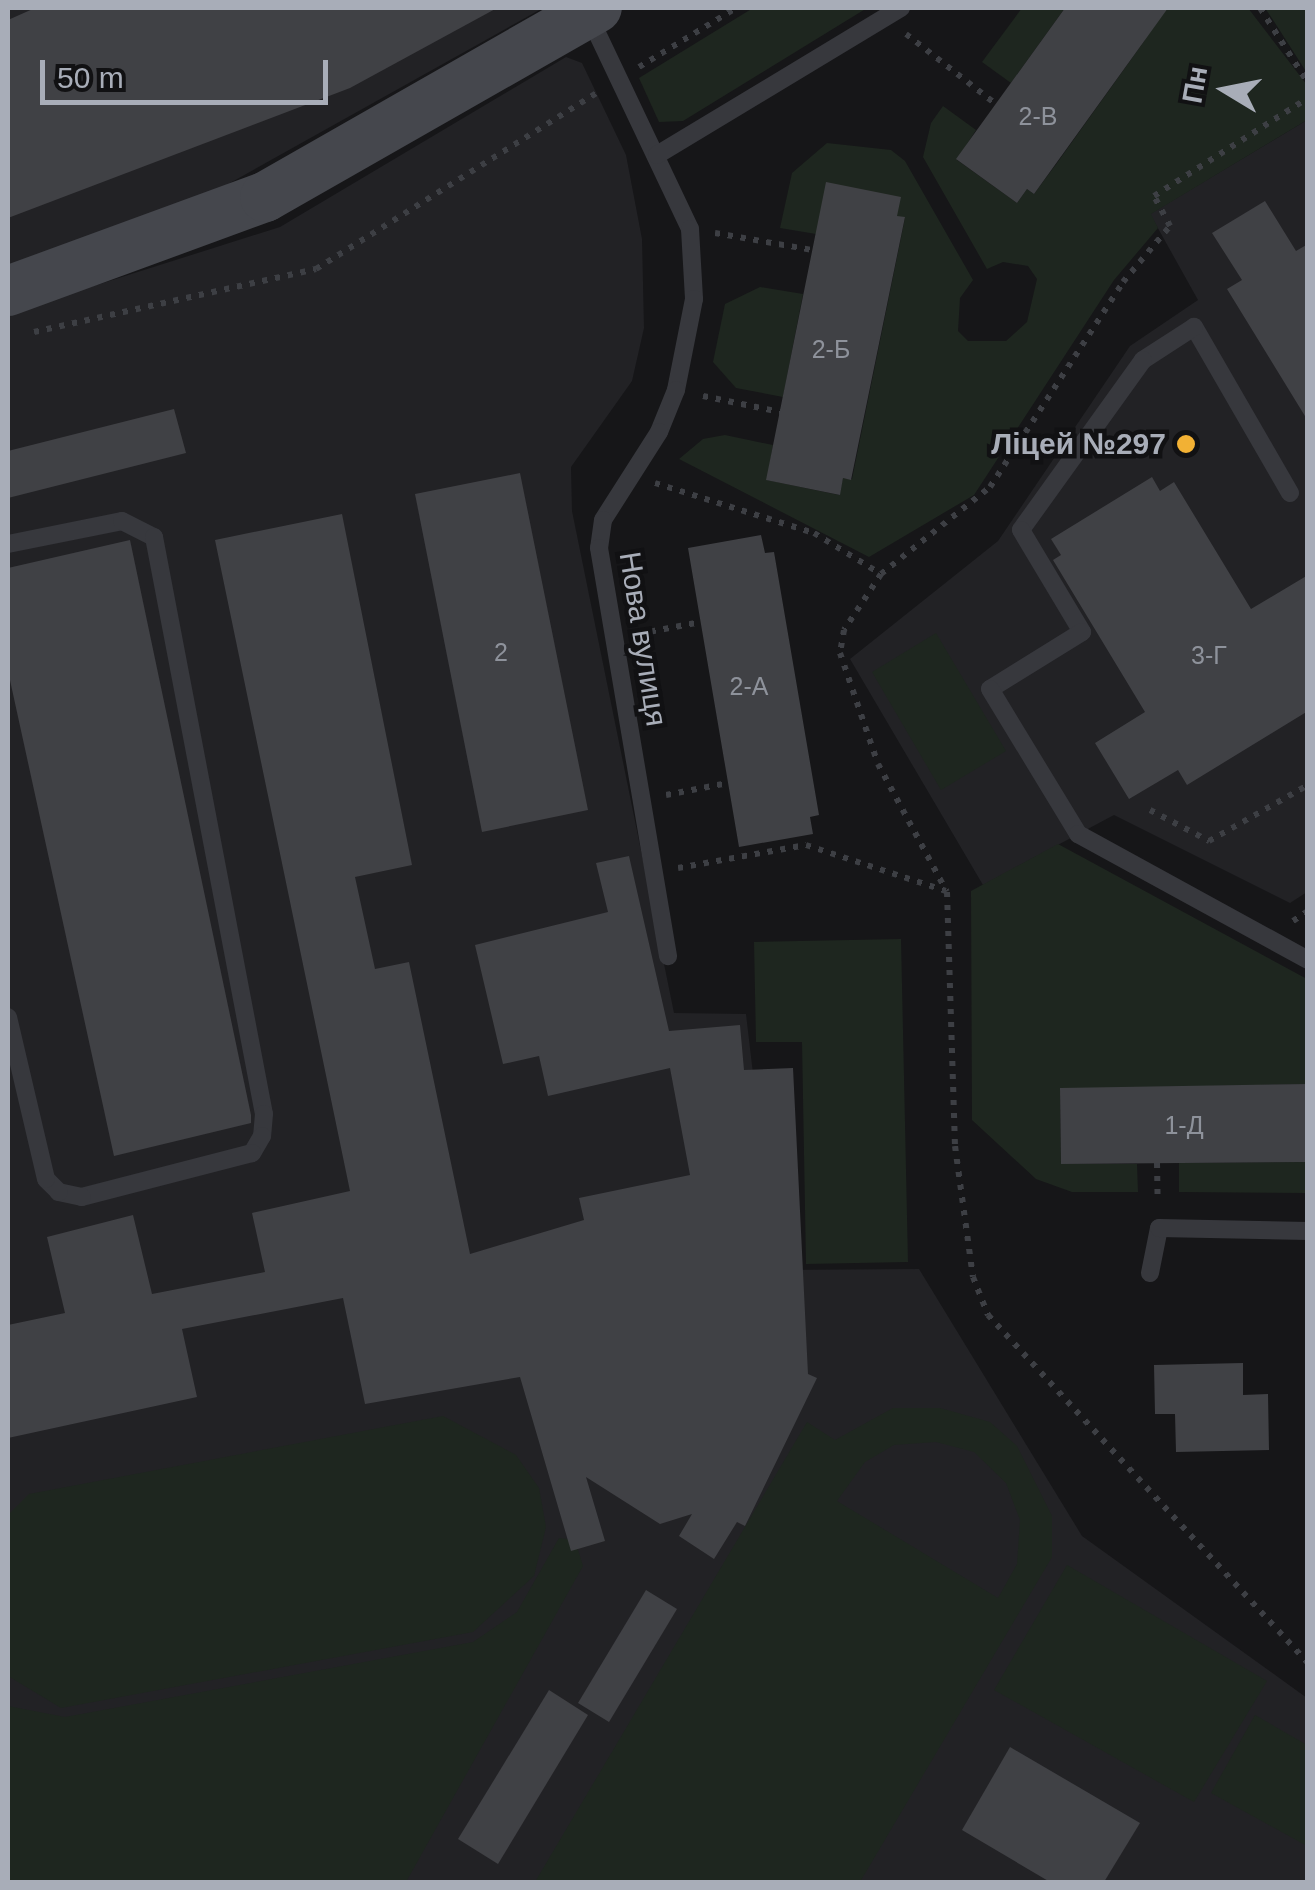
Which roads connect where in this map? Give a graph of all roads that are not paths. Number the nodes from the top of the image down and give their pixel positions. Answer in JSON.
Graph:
{"nodes":[{"id":1,"x":902,"y":8,"type":"edge"},
{"id":2,"x":592,"y":11,"type":"edge"},
{"id":3,"x":656,"y":155,"type":"junction"},
{"id":4,"x":17,"y":312,"type":"edge"},
{"id":5,"x":1290,"y":492,"type":"dead end"},
{"id":6,"x":8,"y":544,"type":"edge"},
{"id":7,"x":668,"y":956,"type":"dead end"},
{"id":8,"x":1308,"y":960,"type":"edge"},
{"id":9,"x":8,"y":1017,"type":"edge"},
{"id":10,"x":1308,"y":1231,"type":"edge"},
{"id":11,"x":1150,"y":1273,"type":"dead end"}],
"edges":[{"from":1,"to":3,"type":"lane"},
{"from":2,"to":3,"type":"lane","name":"Нова вулиця"},
{"from":2,"to":4,"type":"main road"},
{"from":3,"to":7,"type":"lane","name":"Нова вулиця"},
{"from":5,"to":8,"type":"lane"},
{"from":6,"to":9,"type":"lane"},
{"from":10,"to":11,"type":"lane"}]}
